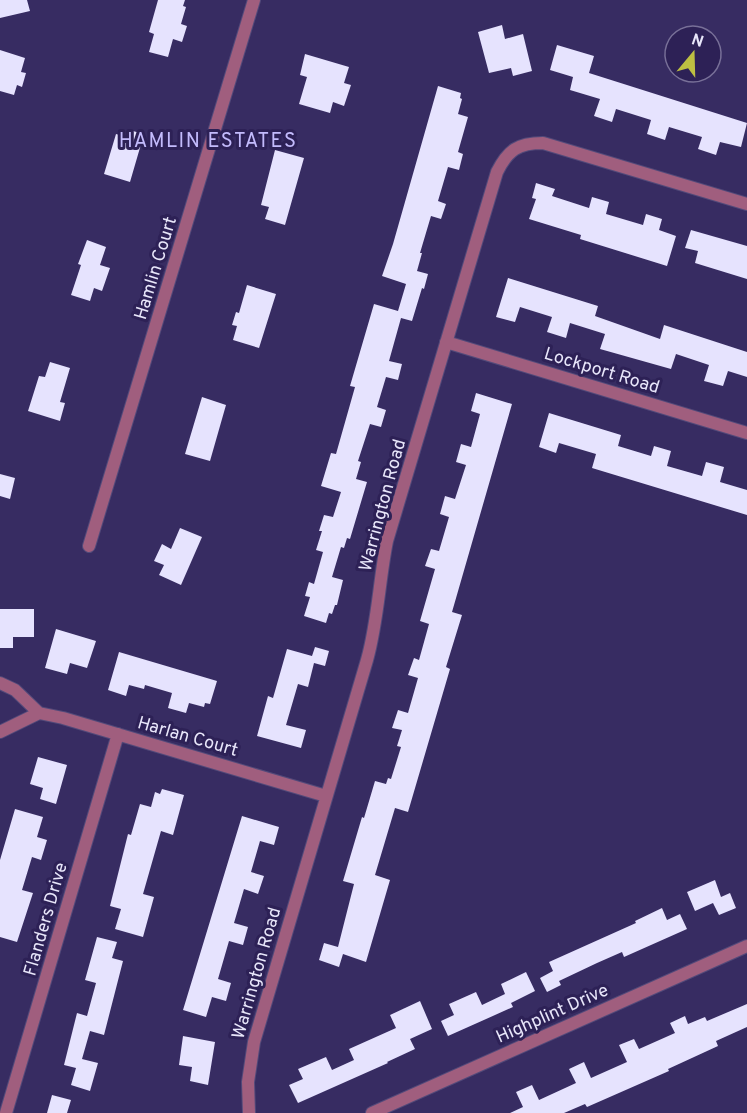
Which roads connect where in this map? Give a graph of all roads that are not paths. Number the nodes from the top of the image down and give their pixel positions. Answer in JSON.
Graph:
{"nodes":[{"id":1,"x":254,"y":0,"type":"edge"},
{"id":2,"x":747,"y":204,"type":"edge"},
{"id":3,"x":447,"y":342,"type":"junction"},
{"id":4,"x":747,"y":433,"type":"edge"},
{"id":5,"x":89,"y":546,"type":"dead end"},
{"id":6,"x":0,"y":683,"type":"edge"},
{"id":7,"x":39,"y":713,"type":"junction"},
{"id":8,"x":0,"y":732,"type":"edge"},
{"id":9,"x":118,"y":734,"type":"junction"},
{"id":10,"x":326,"y":796,"type":"junction"},
{"id":11,"x":747,"y":946,"type":"edge"},
{"id":12,"x":6,"y":1113,"type":"edge"},
{"id":13,"x":249,"y":1113,"type":"edge"},
{"id":14,"x":372,"y":1113,"type":"edge"}],
"edges":[{"from":1,"to":5,"type":"street","name":"Hamlin Court"},
{"from":2,"to":3,"type":"street","name":"Warrington Road"},
{"from":3,"to":4,"type":"street","name":"Lockport Road"},
{"from":3,"to":10,"type":"street","name":"Warrington Road"},
{"from":6,"to":7,"type":"street"},
{"from":7,"to":8,"type":"street"},
{"from":7,"to":9,"type":"street","name":"Harlan Court"},
{"from":9,"to":10,"type":"street","name":"Harlan Court"},
{"from":9,"to":12,"type":"street","name":"Flanders Drive"},
{"from":10,"to":13,"type":"street","name":"Warrington Road"},
{"from":11,"to":14,"type":"street","name":"Highplint Drive"}]}
